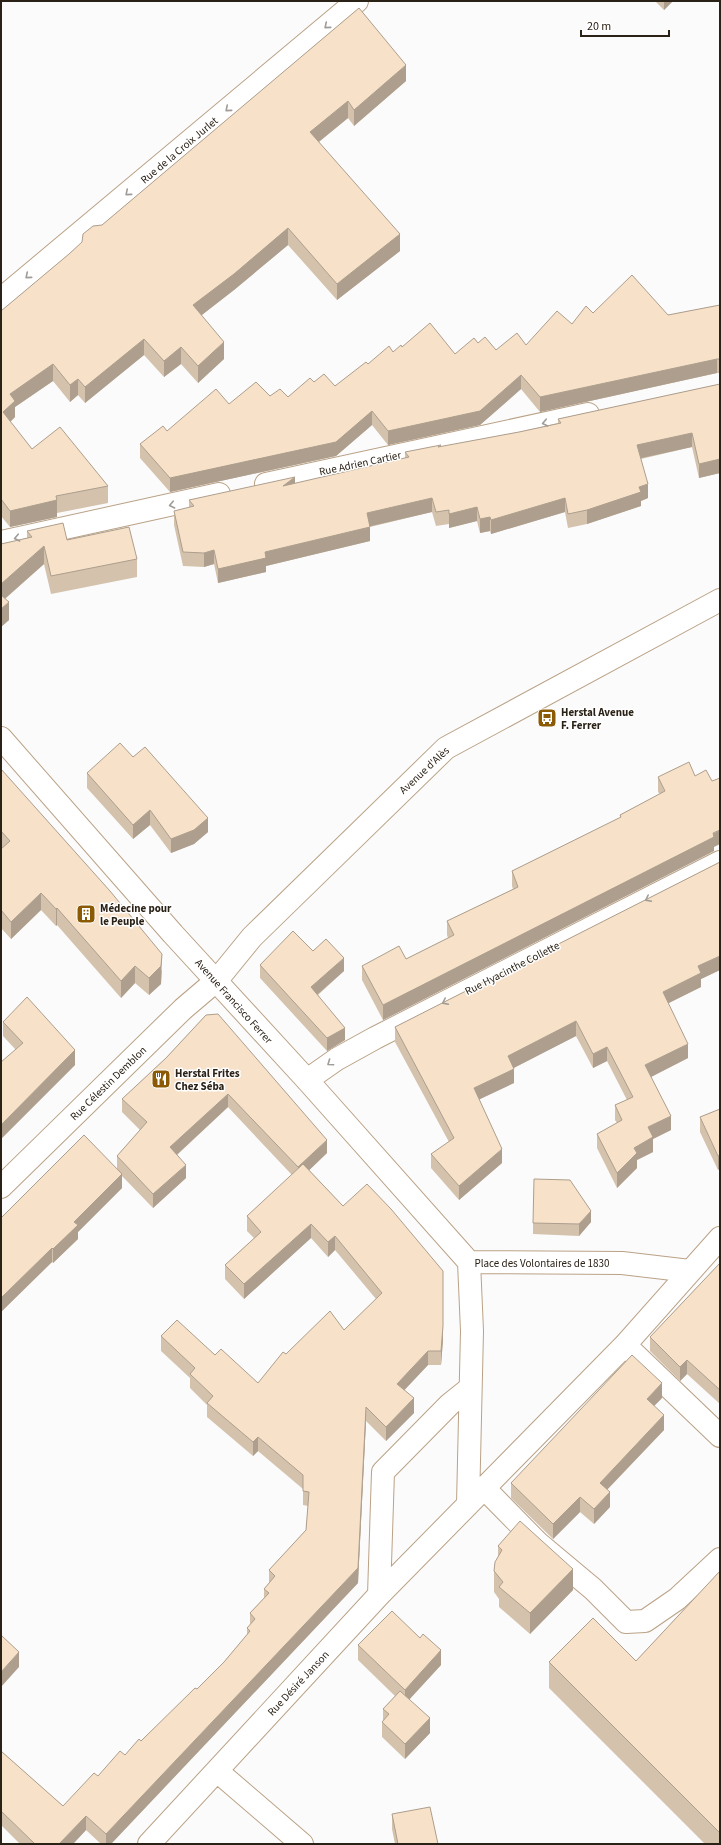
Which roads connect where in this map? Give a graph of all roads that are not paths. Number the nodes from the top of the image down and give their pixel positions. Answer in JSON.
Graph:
{"nodes":[{"id":1,"x":357,"y":1,"type":"edge"},
{"id":2,"x":1,"y":299,"type":"edge"},
{"id":3,"x":611,"y":409,"type":"edge"},
{"id":4,"x":1,"y":542,"type":"edge"},
{"id":5,"x":720,"y":600,"type":"edge"},
{"id":6,"x":1,"y":738,"type":"edge"},
{"id":7,"x":720,"y":862,"type":"edge"},
{"id":8,"x":217,"y":980,"type":"junction"},
{"id":9,"x":307,"y":1080,"type":"junction"},
{"id":10,"x":1,"y":1187,"type":"edge"},
{"id":11,"x":720,"y":1238,"type":"edge"},
{"id":12,"x":469,"y":1262,"type":"junction"},
{"id":13,"x":690,"y":1271,"type":"junction"},
{"id":14,"x":625,"y":1345,"type":"junction"},
{"id":15,"x":470,"y":1388,"type":"junction"},
{"id":16,"x":720,"y":1436,"type":"edge"},
{"id":17,"x":484,"y":1488,"type":"junction"},
{"id":18,"x":468,"y":1504,"type":"junction"},
{"id":19,"x":720,"y":1559,"type":"edge"},
{"id":20,"x":379,"y":1595,"type":"junction"},
{"id":21,"x":217,"y":1771,"type":"junction"},
{"id":22,"x":149,"y":1844,"type":"edge"},
{"id":23,"x":302,"y":1844,"type":"edge"}],
"edges":[{"from":1,"to":2,"type":"street","name":"Rue de la Croix Jurlet","one_way":true},
{"from":3,"to":4,"type":"street","name":"Rue Adrien Cartier","one_way":true},
{"from":5,"to":8,"type":"street","name":"Avenue d'Alès"},
{"from":6,"to":8,"type":"street","name":"Avenue Francisco Ferrer"},
{"from":7,"to":9,"type":"street","name":"Rue Hyacinthe Collette","one_way":true},
{"from":8,"to":9,"type":"street","name":"Avenue Francisco Ferrer"},
{"from":8,"to":10,"type":"street","name":"Rue Célestin Demblon"},
{"from":9,"to":12,"type":"street","name":"Avenue Francisco Ferrer"},
{"from":11,"to":13,"type":"street"},
{"from":12,"to":13,"type":"street","name":"Place des Volontaires de 1830"},
{"from":12,"to":15,"type":"street","name":"Place des Volontaires de 1830"},
{"from":13,"to":14,"type":"street"},
{"from":14,"to":16,"type":"street"},
{"from":14,"to":17,"type":"street"},
{"from":15,"to":18,"type":"street","name":"Place des Volontaires de 1830"},
{"from":15,"to":20,"type":"street"},
{"from":17,"to":18,"type":"street"},
{"from":17,"to":19,"type":"street"},
{"from":18,"to":20,"type":"street"},
{"from":20,"to":21,"type":"street","name":"Rue Désiré Janson"},
{"from":21,"to":22,"type":"street","name":"Rue Désiré Janson"},
{"from":21,"to":23,"type":"street"}]}
